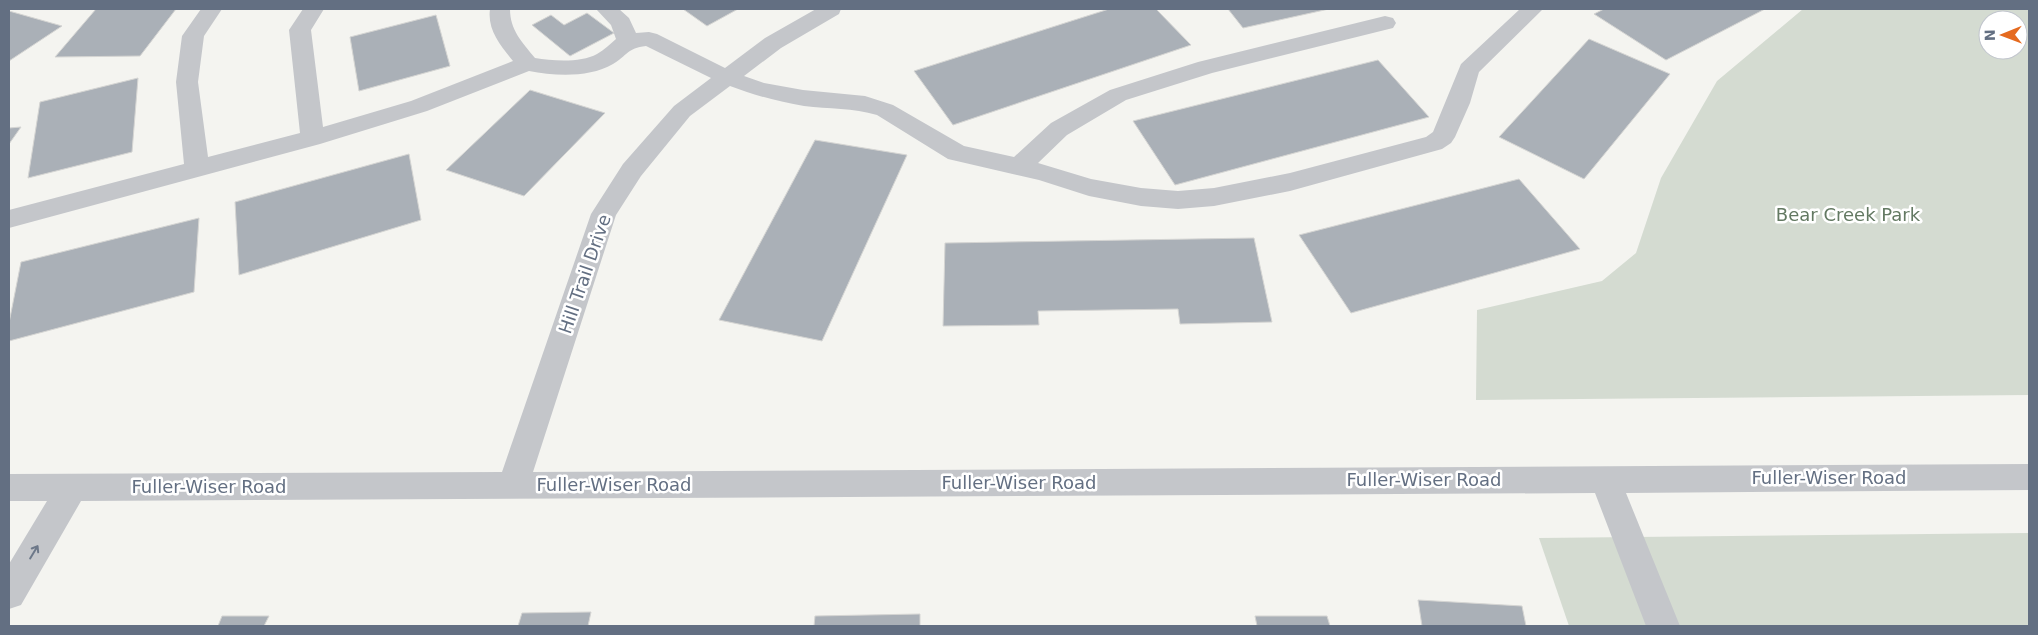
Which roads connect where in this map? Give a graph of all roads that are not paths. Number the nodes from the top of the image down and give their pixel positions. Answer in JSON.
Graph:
{"nodes":[{"id":1,"x":211,"y":9,"type":"edge"},
{"id":2,"x":313,"y":9,"type":"edge"},
{"id":3,"x":500,"y":9,"type":"edge"},
{"id":4,"x":607,"y":9,"type":"edge"},
{"id":5,"x":830,"y":9,"type":"edge"},
{"id":6,"x":1532,"y":9,"type":"edge"},
{"id":7,"x":1385,"y":24,"type":"dead end"},
{"id":8,"x":628,"y":40,"type":"junction"},
{"id":9,"x":528,"y":64,"type":"junction"},
{"id":10,"x":726,"y":77,"type":"junction"},
{"id":11,"x":312,"y":138,"type":"junction"},
{"id":12,"x":1018,"y":166,"type":"junction"},
{"id":13,"x":197,"y":169,"type":"junction"},
{"id":14,"x":9,"y":219,"type":"edge"},
{"id":15,"x":2029,"y":477,"type":"edge"},
{"id":16,"x":1605,"y":479,"type":"junction"},
{"id":17,"x":513,"y":486,"type":"junction"},
{"id":18,"x":72,"y":488,"type":"junction"},
{"id":19,"x":11,"y":492,"type":"edge"},
{"id":20,"x":9,"y":594,"type":"edge"},
{"id":21,"x":1663,"y":626,"type":"edge"}],
"edges":[{"from":1,"to":13,"type":"street"},
{"from":2,"to":11,"type":"street"},
{"from":3,"to":9,"type":"street"},
{"from":4,"to":8,"type":"street"},
{"from":5,"to":10,"type":"street","name":"Hill Trail Drive"},
{"from":6,"to":12,"type":"street"},
{"from":7,"to":12,"type":"street"},
{"from":8,"to":9,"type":"street"},
{"from":8,"to":10,"type":"street"},
{"from":9,"to":11,"type":"street"},
{"from":10,"to":12,"type":"street"},
{"from":10,"to":17,"type":"street","name":"Hill Trail Drive"},
{"from":11,"to":13,"type":"street"},
{"from":13,"to":14,"type":"street"},
{"from":15,"to":16,"type":"street","name":"Fuller-Wiser Road"},
{"from":16,"to":17,"type":"street","name":"Fuller-Wiser Road"},
{"from":16,"to":21,"type":"street"},
{"from":17,"to":18,"type":"street","name":"Fuller-Wiser Road"},
{"from":18,"to":19,"type":"street","name":"Fuller-Wiser Road"},
{"from":20,"to":18,"type":"street","one_way":true}]}
